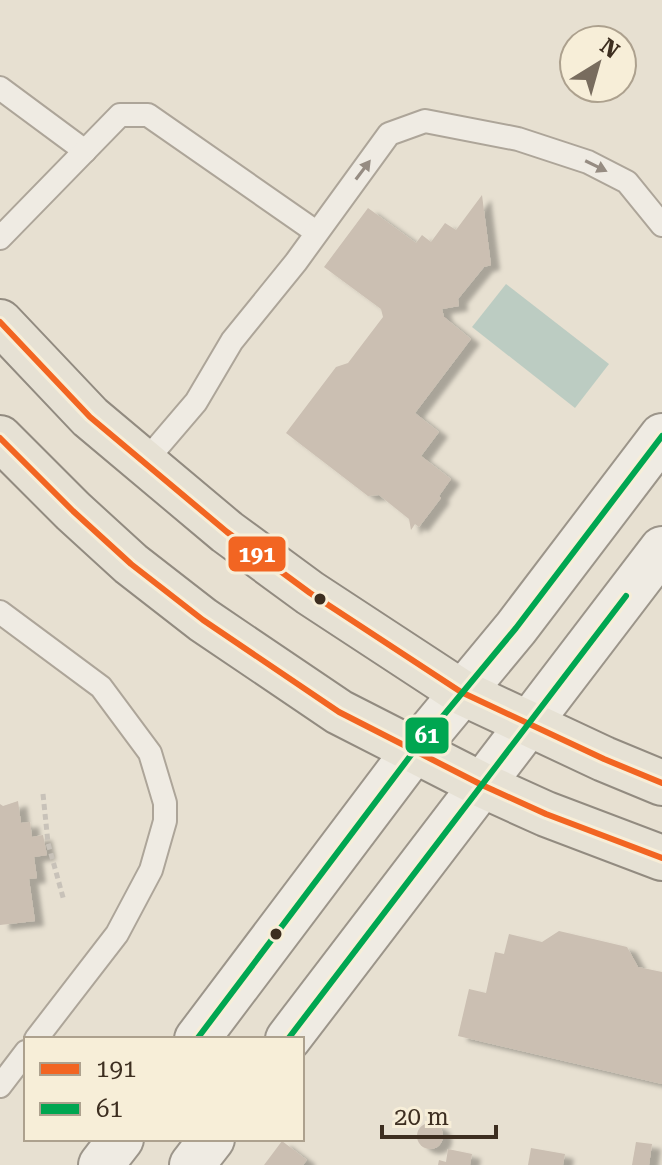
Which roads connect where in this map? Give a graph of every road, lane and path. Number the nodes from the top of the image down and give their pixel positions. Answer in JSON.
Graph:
{"nodes":[{"id":1,"x":0,"y":88,"type":"edge"},
{"id":2,"x":85,"y":151,"type":"junction"},
{"id":3,"x":662,"y":225,"type":"edge"},
{"id":4,"x":316,"y":232,"type":"junction"},
{"id":5,"x":0,"y":238,"type":"edge"},
{"id":6,"x":0,"y":322,"type":"edge"},
{"id":7,"x":662,"y":436,"type":"edge"},
{"id":8,"x":0,"y":438,"type":"edge"},
{"id":9,"x":143,"y":464,"type":"junction"},
{"id":10,"x":662,"y":549,"type":"edge"},
{"id":11,"x":0,"y":612,"type":"edge"},
{"id":12,"x":461,"y":692,"type":"junction"},
{"id":13,"x":530,"y":724,"type":"junction"},
{"id":14,"x":414,"y":751,"type":"junction"},
{"id":15,"x":662,"y":783,"type":"edge"},
{"id":16,"x":482,"y":785,"type":"junction"},
{"id":17,"x":43,"y":794,"type":"dead end"},
{"id":18,"x":662,"y":858,"type":"edge"},
{"id":19,"x":64,"y":901,"type":"dead end"},
{"id":20,"x":38,"y":1037,"type":"edge"},
{"id":21,"x":199,"y":1037,"type":"edge"},
{"id":22,"x":290,"y":1037,"type":"edge"},
{"id":23,"x":24,"y":1055,"type":"edge"},
{"id":24,"x":0,"y":1086,"type":"edge"},
{"id":25,"x":119,"y":1141,"type":"edge"},
{"id":26,"x":210,"y":1141,"type":"edge"},
{"id":27,"x":101,"y":1165,"type":"edge"},
{"id":28,"x":192,"y":1165,"type":"edge"}],
"edges":[{"from":1,"to":2,"type":"lane"},
{"from":2,"to":4,"type":"lane"},
{"from":2,"to":5,"type":"lane"},
{"from":4,"to":3,"type":"lane","one_way":true},
{"from":4,"to":9,"type":"lane"},
{"from":6,"to":9,"type":"main road"},
{"from":7,"to":12,"type":"main road"},
{"from":8,"to":14,"type":"main road"},
{"from":9,"to":12,"type":"main road"},
{"from":10,"to":13,"type":"main road"},
{"from":11,"to":20,"type":"lane"},
{"from":12,"to":13,"type":"main road"},
{"from":12,"to":14,"type":"main road"},
{"from":13,"to":15,"type":"main road"},
{"from":13,"to":16,"type":"main road"},
{"from":14,"to":16,"type":"main road"},
{"from":14,"to":21,"type":"main road"},
{"from":16,"to":18,"type":"main road"},
{"from":16,"to":22,"type":"main road"},
{"from":17,"to":19,"type":"path"},
{"from":23,"to":24,"type":"lane"},
{"from":25,"to":27,"type":"main road"},
{"from":26,"to":28,"type":"main road"}]}
